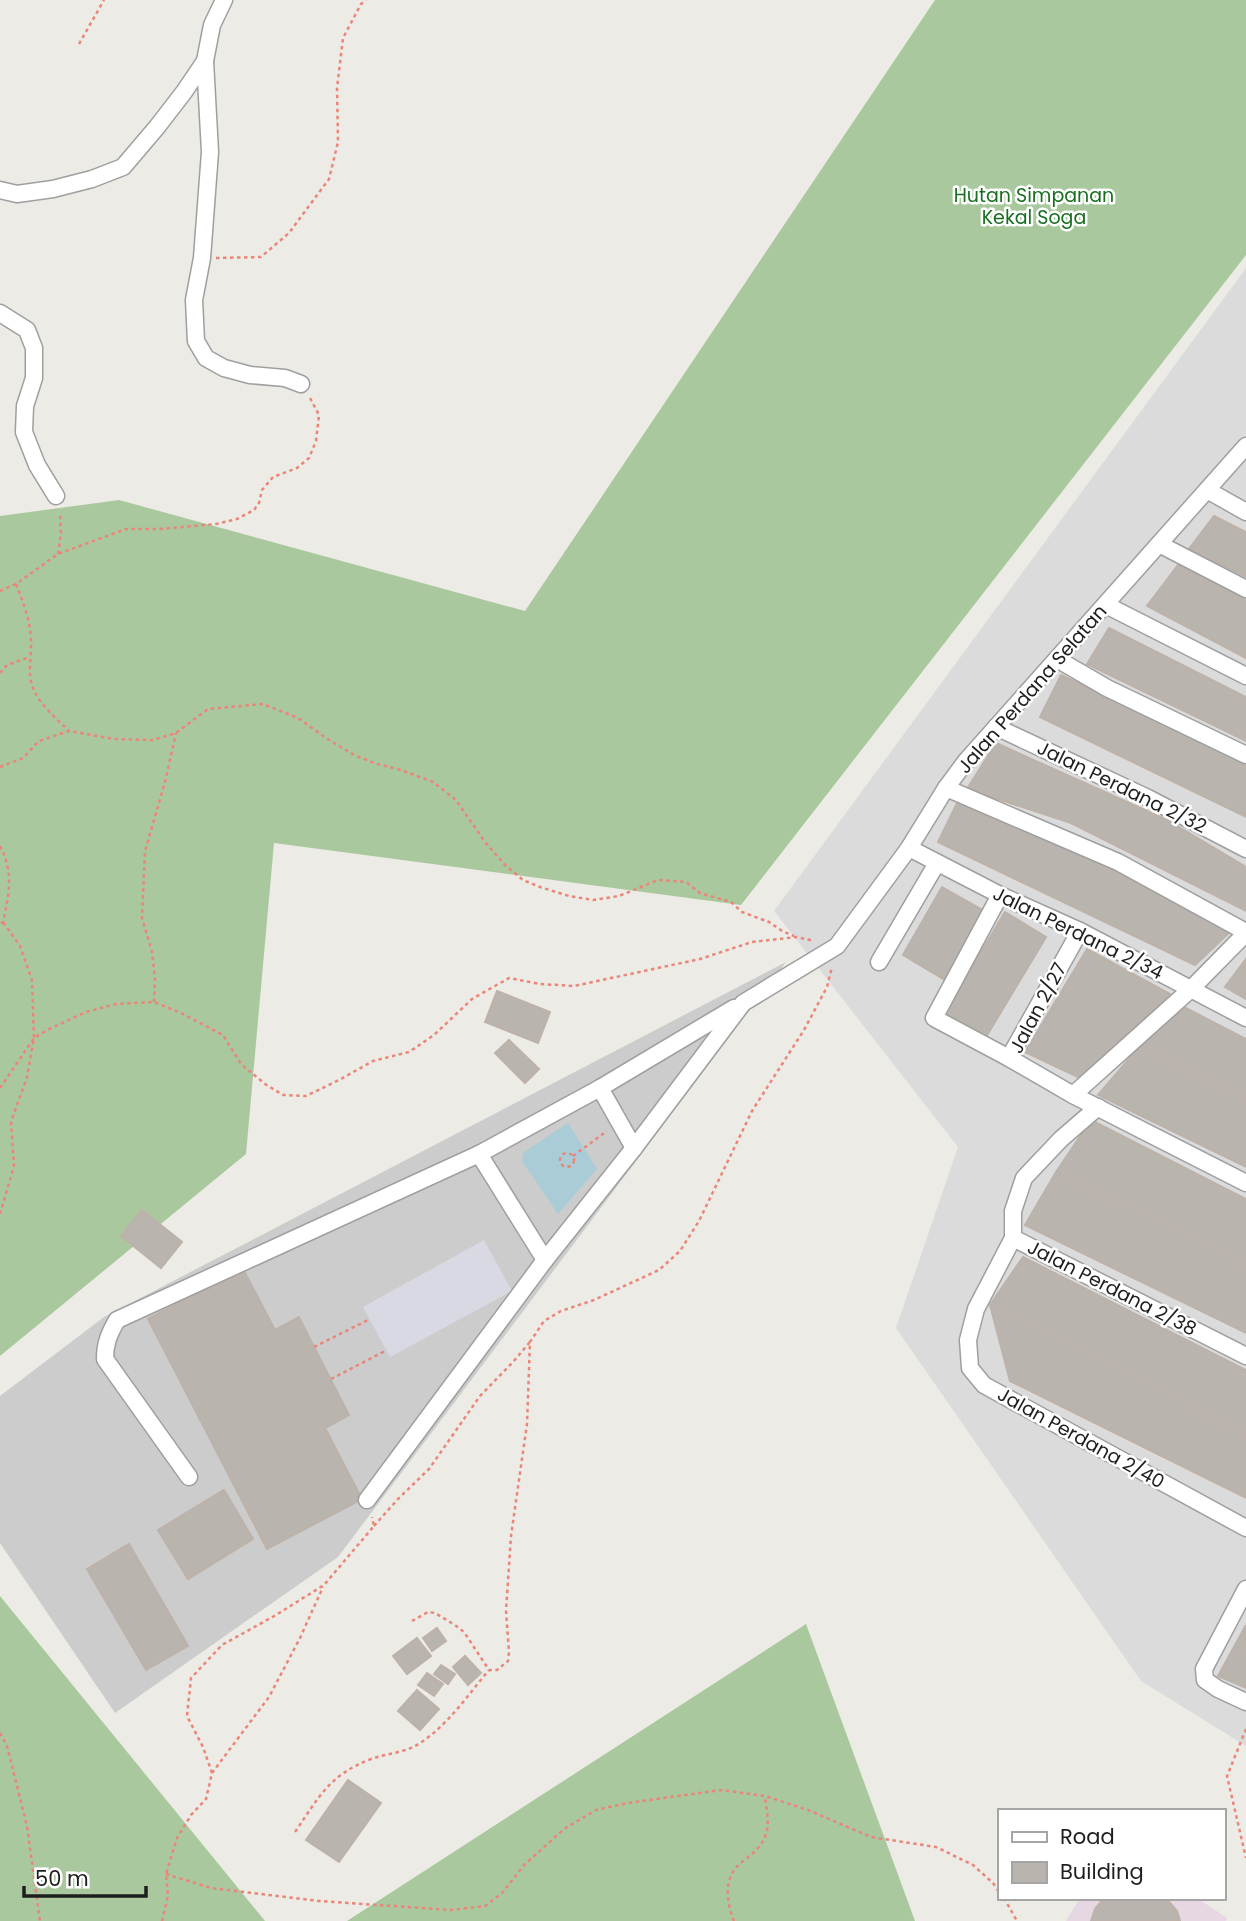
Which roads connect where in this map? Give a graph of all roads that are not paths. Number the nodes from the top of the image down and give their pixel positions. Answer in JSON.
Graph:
{"nodes":[{"id":1,"x":224,"y":0,"type":"edge"},
{"id":2,"x":205,"y":61,"type":"junction"},
{"id":3,"x":0,"y":190,"type":"edge"},
{"id":4,"x":0,"y":313,"type":"edge"},
{"id":5,"x":301,"y":384,"type":"road end"},
{"id":6,"x":1246,"y":446,"type":"edge"},
{"id":7,"x":1207,"y":490,"type":"junction"},
{"id":8,"x":56,"y":496,"type":"road end"},
{"id":9,"x":1245,"y":509,"type":"edge"},
{"id":10,"x":1159,"y":544,"type":"junction"},
{"id":11,"x":1246,"y":589,"type":"edge"},
{"id":12,"x":1106,"y":604,"type":"junction"},
{"id":13,"x":1057,"y":659,"type":"junction"},
{"id":14,"x":1246,"y":676,"type":"edge"},
{"id":15,"x":996,"y":727,"type":"junction"},
{"id":16,"x":1246,"y":755,"type":"edge"},
{"id":17,"x":946,"y":788,"type":"junction"},
{"id":18,"x":909,"y":848,"type":"junction"},
{"id":19,"x":1246,"y":849,"type":"edge"},
{"id":20,"x":937,"y":863,"type":"junction"},
{"id":21,"x":1000,"y":895,"type":"junction"},
{"id":22,"x":1080,"y":930,"type":"junction"},
{"id":23,"x":1246,"y":932,"type":"edge"},
{"id":24,"x":879,"y":962,"type":"dead end"},
{"id":25,"x":1191,"y":989,"type":"junction"},
{"id":26,"x":743,"y":1003,"type":"junction"},
{"id":27,"x":1246,"y":1018,"type":"edge"},
{"id":28,"x":1009,"y":1058,"type":"junction"},
{"id":29,"x":600,"y":1088,"type":"junction"},
{"id":30,"x":1073,"y":1095,"type":"junction"},
{"id":31,"x":1098,"y":1107,"type":"junction"},
{"id":32,"x":634,"y":1147,"type":"junction"},
{"id":33,"x":479,"y":1153,"type":"junction"},
{"id":34,"x":1246,"y":1183,"type":"edge"},
{"id":35,"x":1013,"y":1238,"type":"junction"},
{"id":36,"x":545,"y":1260,"type":"junction"},
{"id":37,"x":1246,"y":1356,"type":"edge"},
{"id":38,"x":189,"y":1477,"type":"dead end"},
{"id":39,"x":368,"y":1500,"type":"road end"},
{"id":40,"x":1246,"y":1528,"type":"edge"},
{"id":41,"x":1246,"y":1589,"type":"edge"},
{"id":42,"x":1246,"y":1702,"type":"edge"}],
"edges":[{"from":1,"to":2,"type":"street"},
{"from":2,"to":3,"type":"street"},
{"from":2,"to":5,"type":"street"},
{"from":4,"to":8,"type":"street"},
{"from":6,"to":7,"type":"street","name":"Jalan Perdana Selatan"},
{"from":7,"to":9,"type":"street"},
{"from":7,"to":10,"type":"street","name":"Jalan Perdana Selatan"},
{"from":10,"to":11,"type":"street"},
{"from":10,"to":12,"type":"street","name":"Jalan Perdana Selatan"},
{"from":12,"to":13,"type":"street","name":"Jalan Perdana Selatan"},
{"from":12,"to":14,"type":"street"},
{"from":13,"to":15,"type":"street","name":"Jalan Perdana Selatan"},
{"from":13,"to":16,"type":"street"},
{"from":15,"to":17,"type":"street","name":"Jalan Perdana Selatan"},
{"from":15,"to":19,"type":"street","name":"Jalan Perdana 2/32"},
{"from":17,"to":18,"type":"street","name":"Jalan Perdana Selatan"},
{"from":17,"to":23,"type":"street"},
{"from":18,"to":20,"type":"street","name":"Jalan Perdana 2/34"},
{"from":18,"to":26,"type":"street","name":"Jalan Perdana Selatan"},
{"from":20,"to":21,"type":"street","name":"Jalan Perdana 2/34"},
{"from":20,"to":24,"type":"street"},
{"from":21,"to":22,"type":"street","name":"Jalan Perdana 2/34"},
{"from":21,"to":28,"type":"street"},
{"from":22,"to":25,"type":"street","name":"Jalan Perdana 2/34"},
{"from":22,"to":28,"type":"street","name":"Jalan 2/27"},
{"from":23,"to":25,"type":"street"},
{"from":25,"to":27,"type":"street","name":"Jalan Perdana 2/34"},
{"from":25,"to":30,"type":"street"},
{"from":26,"to":29,"type":"street"},
{"from":26,"to":32,"type":"street"},
{"from":28,"to":30,"type":"street","name":"Jalan 2/27"},
{"from":29,"to":32,"type":"street"},
{"from":29,"to":33,"type":"street"},
{"from":30,"to":31,"type":"street","name":"Jalan 2/27"},
{"from":31,"to":34,"type":"street","name":"Jalan 2/27"},
{"from":31,"to":35,"type":"street","name":"Jalan Perdana 2/38"},
{"from":32,"to":36,"type":"street"},
{"from":33,"to":36,"type":"street"},
{"from":33,"to":38,"type":"street"},
{"from":35,"to":37,"type":"street","name":"Jalan Perdana 2/38"},
{"from":35,"to":40,"type":"street","name":"Jalan Perdana 2/40"},
{"from":36,"to":39,"type":"street"},
{"from":41,"to":42,"type":"street"}]}
